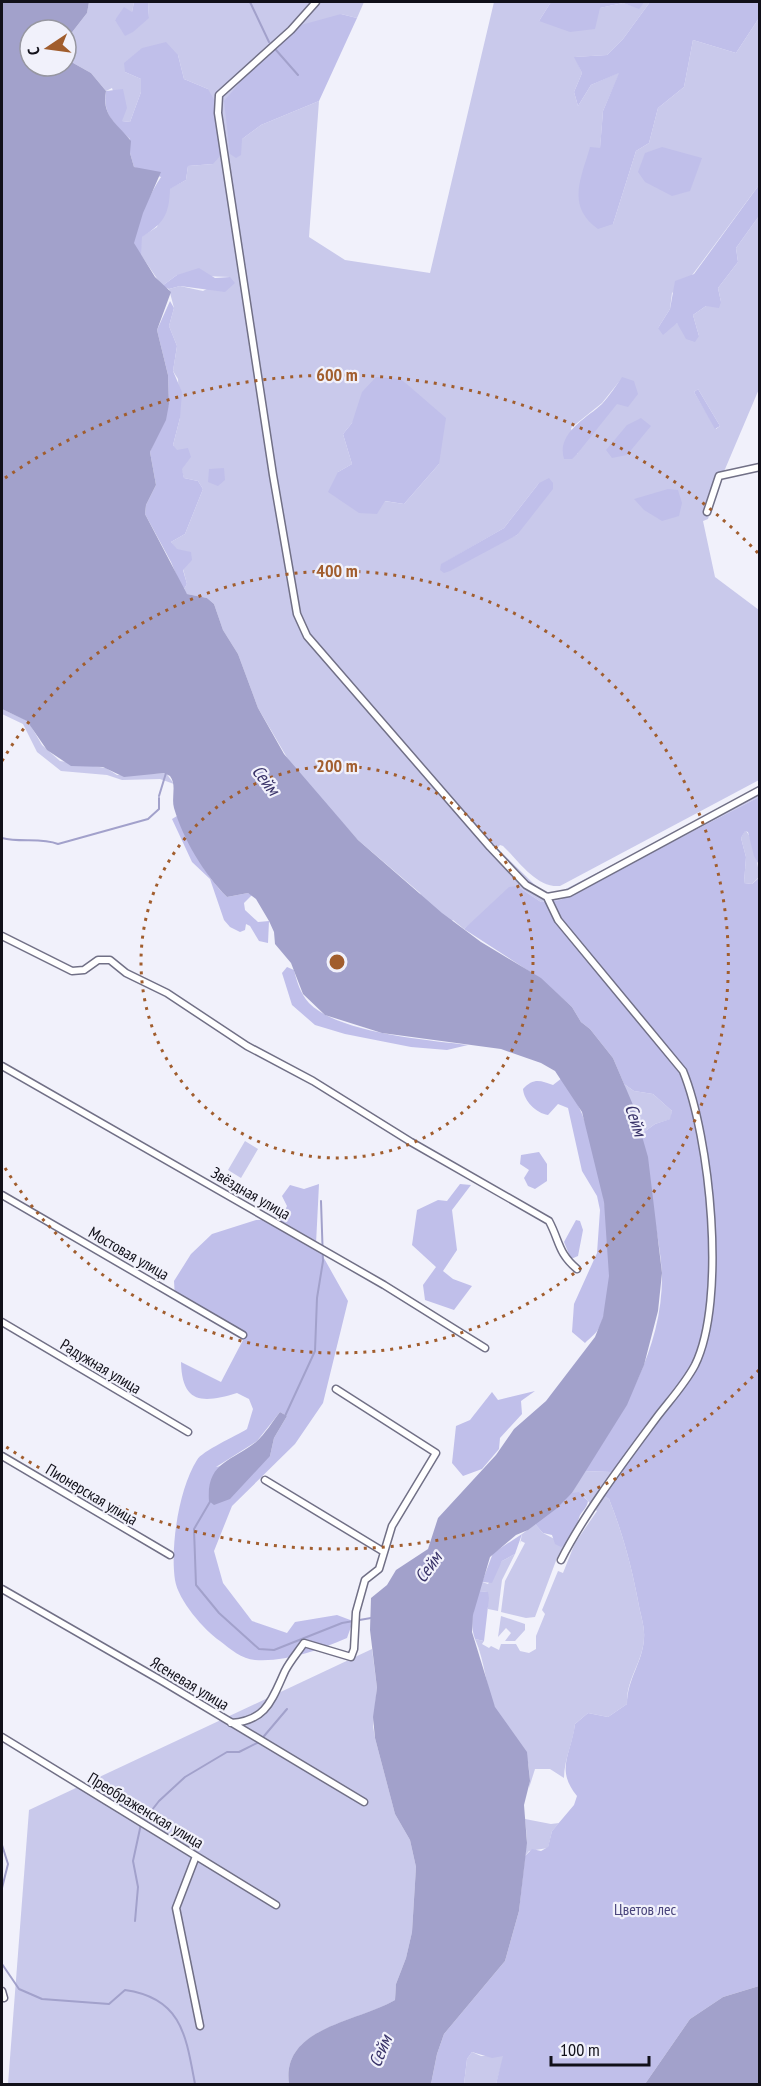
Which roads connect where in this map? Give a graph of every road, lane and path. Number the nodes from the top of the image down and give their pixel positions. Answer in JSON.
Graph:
{"nodes":[{"id":1,"x":316,"y":2,"type":"edge"},
{"id":2,"x":759,"y":467,"type":"edge"},
{"id":3,"x":707,"y":512,"type":"dead end"},
{"id":4,"x":759,"y":790,"type":"edge"},
{"id":5,"x":547,"y":897,"type":"junction"},
{"id":6,"x":2,"y":936,"type":"edge"},
{"id":7,"x":2,"y":1066,"type":"edge"},
{"id":8,"x":2,"y":1195,"type":"edge"},
{"id":9,"x":577,"y":1269,"type":"dead end"},
{"id":10,"x":2,"y":1322,"type":"edge"},
{"id":11,"x":243,"y":1335,"type":"dead end"},
{"id":12,"x":485,"y":1347,"type":"dead end"},
{"id":13,"x":336,"y":1389,"type":"dead end"},
{"id":14,"x":188,"y":1432,"type":"dead end"},
{"id":15,"x":2,"y":1456,"type":"edge"},
{"id":16,"x":265,"y":1480,"type":"dead end"},
{"id":17,"x":384,"y":1552,"type":"junction"},
{"id":18,"x":170,"y":1555,"type":"dead end"},
{"id":19,"x":561,"y":1560,"type":"dead end"},
{"id":20,"x":2,"y":1589,"type":"edge"},
{"id":21,"x":231,"y":1723,"type":"junction"},
{"id":22,"x":2,"y":1737,"type":"edge"},
{"id":23,"x":364,"y":1802,"type":"dead end"},
{"id":24,"x":195,"y":1856,"type":"junction"},
{"id":25,"x":276,"y":1905,"type":"dead end"},
{"id":26,"x":2,"y":1991,"type":"edge"},
{"id":27,"x":4,"y":1998,"type":"dead end"},
{"id":28,"x":200,"y":2026,"type":"dead end"}],
"edges":[{"from":1,"to":5,"type":"street"},
{"from":2,"to":3,"type":"street"},
{"from":4,"to":5,"type":"street"},
{"from":5,"to":19,"type":"street"},
{"from":6,"to":9,"type":"street"},
{"from":7,"to":12,"type":"street","name":"Звёздная улица"},
{"from":8,"to":11,"type":"street","name":"Мостовая улица"},
{"from":10,"to":14,"type":"street","name":"Радужная улица"},
{"from":13,"to":17,"type":"street"},
{"from":15,"to":18,"type":"street","name":"Пионерская улица"},
{"from":16,"to":17,"type":"street"},
{"from":17,"to":21,"type":"street"},
{"from":20,"to":21,"type":"street","name":"Ясеневая улица"},
{"from":21,"to":23,"type":"street","name":"Ясеневая улица"},
{"from":22,"to":24,"type":"street","name":"Преображенская улица"},
{"from":24,"to":25,"type":"street","name":"Преображенская улица"},
{"from":24,"to":28,"type":"street"},
{"from":26,"to":27,"type":"street"}]}
